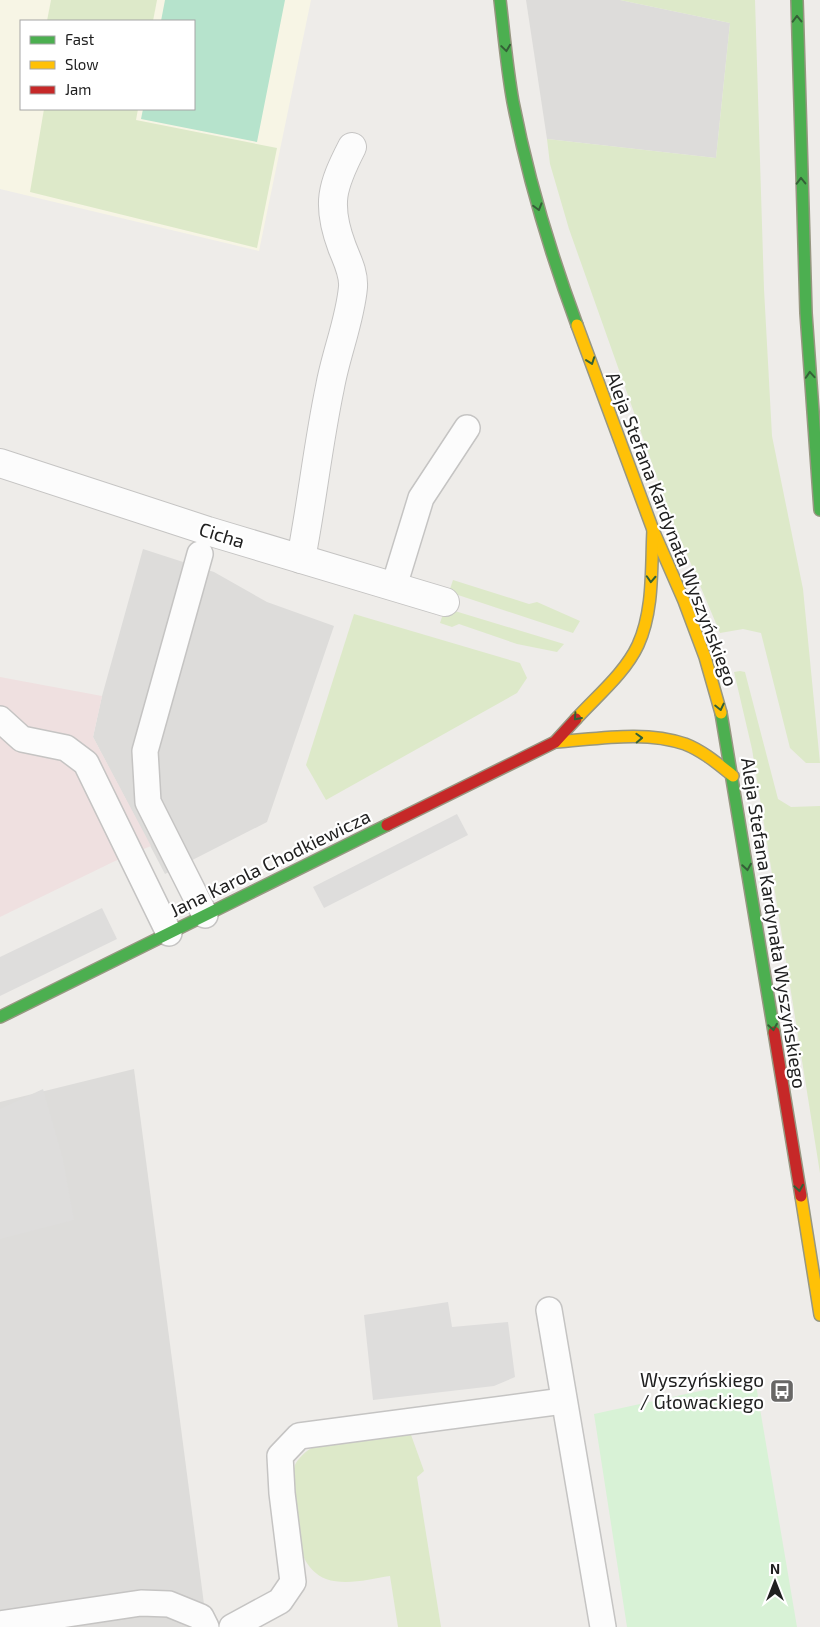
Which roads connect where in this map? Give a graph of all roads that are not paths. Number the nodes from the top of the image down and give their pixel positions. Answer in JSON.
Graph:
{"nodes":[{"id":1,"x":500,"y":0,"type":"edge"},
{"id":2,"x":797,"y":0,"type":"edge"},
{"id":3,"x":352,"y":147,"type":"dead end"},
{"id":4,"x":816,"y":195,"type":"dead end"},
{"id":5,"x":802,"y":230,"type":"junction"},
{"id":6,"x":467,"y":428,"type":"dead end"},
{"id":7,"x":0,"y":463,"type":"edge"},
{"id":8,"x":820,"y":510,"type":"edge"},
{"id":9,"x":653,"y":530,"type":"junction"},
{"id":10,"x":200,"y":554,"type":"dead end"},
{"id":11,"x":301,"y":559,"type":"junction"},
{"id":12,"x":394,"y":586,"type":"junction"},
{"id":13,"x":445,"y":602,"type":"dead end"},
{"id":14,"x":0,"y":719,"type":"edge"},
{"id":15,"x":555,"y":742,"type":"junction"},
{"id":16,"x":733,"y":776,"type":"junction"},
{"id":17,"x":205,"y":915,"type":"junction"},
{"id":18,"x":170,"y":933,"type":"junction"},
{"id":19,"x":0,"y":1017,"type":"edge"},
{"id":20,"x":549,"y":1310,"type":"dead end"},
{"id":21,"x":820,"y":1315,"type":"edge"},
{"id":22,"x":563,"y":1401,"type":"junction"},
{"id":23,"x":0,"y":1624,"type":"edge"},
{"id":24,"x":206,"y":1627,"type":"edge"},
{"id":25,"x":232,"y":1627,"type":"edge"},
{"id":26,"x":602,"y":1627,"type":"edge"}],
"edges":[{"from":1,"to":9,"type":"main road","name":"Aleja Stefana Kardynała Wyszyńskiego","one_way":true},
{"from":5,"to":2,"type":"main road","one_way":true},
{"from":3,"to":11,"type":"street"},
{"from":4,"to":5,"type":"main road"},
{"from":8,"to":5,"type":"main road","one_way":true},
{"from":6,"to":12,"type":"lane"},
{"from":7,"to":11,"type":"street","name":"Cicha"},
{"from":9,"to":15,"type":"main road","name":"Jana Karola Chodkiewicza","one_way":true},
{"from":9,"to":16,"type":"main road","name":"Aleja Stefana Kardynała Wyszyńskiego","one_way":true},
{"from":10,"to":17,"type":"lane"},
{"from":11,"to":12,"type":"street","name":"Cicha"},
{"from":12,"to":13,"type":"street","name":"Cicha"},
{"from":14,"to":18,"type":"lane"},
{"from":15,"to":16,"type":"main road","name":"Jana Karola Chodkiewicza","one_way":true},
{"from":15,"to":17,"type":"main road","name":"Jana Karola Chodkiewicza"},
{"from":16,"to":21,"type":"main road","name":"Aleja Stefana Kardynała Wyszyńskiego","one_way":true},
{"from":17,"to":18,"type":"main road","name":"Jana Karola Chodkiewicza"},
{"from":18,"to":19,"type":"main road","name":"Jana Karola Chodkiewicza"},
{"from":20,"to":22,"type":"lane"},
{"from":22,"to":25,"type":"lane"},
{"from":22,"to":26,"type":"lane"},
{"from":23,"to":24,"type":"lane"}]}
